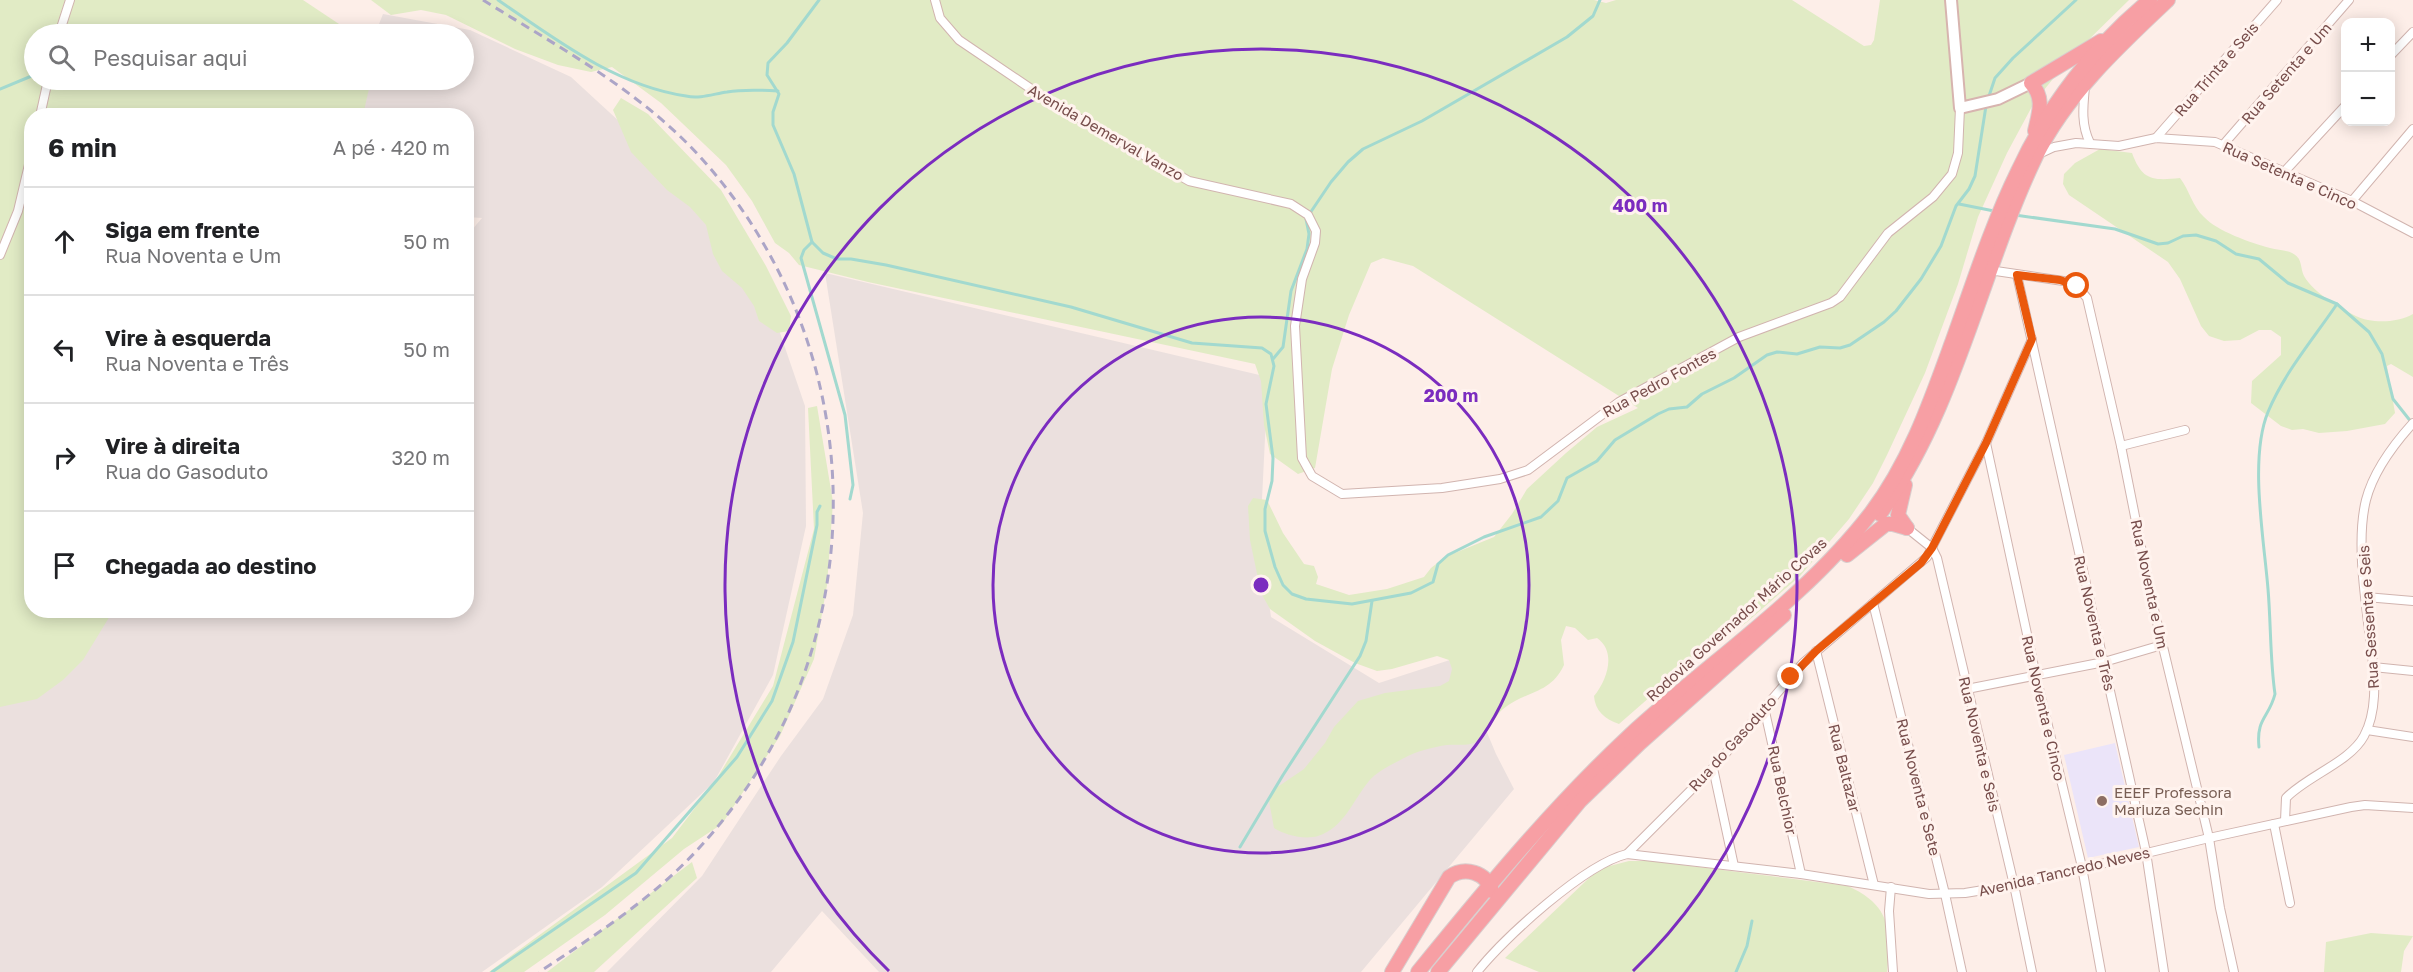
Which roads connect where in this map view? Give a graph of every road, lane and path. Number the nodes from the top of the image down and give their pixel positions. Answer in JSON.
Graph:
{"nodes":[{"id":1,"x":70,"y":0,"type":"edge"},
{"id":2,"x":935,"y":0,"type":"edge"},
{"id":3,"x":1951,"y":0,"type":"edge"},
{"id":4,"x":2150,"y":0,"type":"edge"},
{"id":5,"x":2168,"y":0,"type":"edge"},
{"id":6,"x":2277,"y":0,"type":"edge"},
{"id":7,"x":2349,"y":0,"type":"edge"},
{"id":8,"x":62,"y":24,"type":"edge"},
{"id":9,"x":2413,"y":32,"type":"edge"},
{"id":10,"x":2110,"y":35,"type":"junction"},
{"id":11,"x":2395,"y":52,"type":"edge"},
{"id":12,"x":2031,"y":83,"type":"junction"},
{"id":13,"x":2085,"y":85,"type":"junction"},
{"id":14,"x":46,"y":90,"type":"edge"},
{"id":15,"x":42,"y":108,"type":"edge"},
{"id":16,"x":1960,"y":108,"type":"junction"},
{"id":17,"x":2341,"y":110,"type":"edge"},
{"id":18,"x":2413,"y":129,"type":"edge"},
{"id":19,"x":2156,"y":138,"type":"junction"},
{"id":20,"x":2090,"y":144,"type":"junction"},
{"id":21,"x":2223,"y":145,"type":"junction"},
{"id":22,"x":2035,"y":149,"type":"junction"},
{"id":23,"x":2285,"y":171,"type":"junction"},
{"id":24,"x":24,"y":186,"type":"edge"},
{"id":25,"x":2352,"y":201,"type":"junction"},
{"id":26,"x":1308,"y":215,"type":"joint"},
{"id":27,"x":2411,"y":229,"type":"edge"},
{"id":28,"x":0,"y":255,"type":"edge"},
{"id":29,"x":1989,"y":270,"type":"junction"},
{"id":30,"x":2017,"y":275,"type":"junction"},
{"id":31,"x":2032,"y":339,"type":"junction"},
{"id":32,"x":2413,"y":423,"type":"edge"},
{"id":33,"x":2185,"y":430,"type":"dead end"},
{"id":34,"x":1986,"y":443,"type":"junction"},
{"id":35,"x":2121,"y":446,"type":"junction"},
{"id":36,"x":1909,"y":471,"type":"junction"},
{"id":37,"x":1906,"y":528,"type":"junction"},
{"id":38,"x":1932,"y":548,"type":"junction"},
{"id":39,"x":1847,"y":555,"type":"junction"},
{"id":40,"x":2366,"y":597,"type":"junction"},
{"id":41,"x":2413,"y":601,"type":"edge"},
{"id":42,"x":1873,"y":603,"type":"junction"},
{"id":43,"x":2162,"y":645,"type":"junction"},
{"id":44,"x":1816,"y":651,"type":"junction"},
{"id":45,"x":2104,"y":662,"type":"junction"},
{"id":46,"x":2373,"y":667,"type":"junction"},
{"id":47,"x":2413,"y":671,"type":"edge"},
{"id":48,"x":2036,"y":676,"type":"junction"},
{"id":49,"x":1967,"y":689,"type":"junction"},
{"id":50,"x":1764,"y":707,"type":"junction"},
{"id":51,"x":2367,"y":730,"type":"junction"},
{"id":52,"x":2413,"y":737,"type":"edge"},
{"id":53,"x":1713,"y":768,"type":"junction"},
{"id":54,"x":2413,"y":808,"type":"edge"},
{"id":55,"x":2285,"y":822,"type":"junction"},
{"id":56,"x":2274,"y":824,"type":"junction"},
{"id":57,"x":2209,"y":838,"type":"junction"},
{"id":58,"x":2146,"y":852,"type":"junction"},
{"id":59,"x":1627,"y":854,"type":"junction"},
{"id":60,"x":1734,"y":866,"type":"junction"},
{"id":61,"x":2082,"y":867,"type":"junction"},
{"id":62,"x":1801,"y":874,"type":"junction"},
{"id":63,"x":1490,"y":884,"type":"junction"},
{"id":64,"x":1874,"y":885,"type":"junction"},
{"id":65,"x":2014,"y":885,"type":"junction"},
{"id":66,"x":1891,"y":888,"type":"junction"},
{"id":67,"x":1945,"y":894,"type":"junction"},
{"id":68,"x":2290,"y":903,"type":"dead end"},
{"id":69,"x":1492,"y":908,"type":"junction"},
{"id":70,"x":1392,"y":972,"type":"edge"},
{"id":71,"x":1418,"y":972,"type":"edge"},
{"id":72,"x":1438,"y":972,"type":"edge"},
{"id":73,"x":1477,"y":972,"type":"edge"},
{"id":74,"x":1893,"y":972,"type":"edge"},
{"id":75,"x":1962,"y":972,"type":"edge"},
{"id":76,"x":2032,"y":972,"type":"edge"},
{"id":77,"x":2102,"y":972,"type":"edge"},
{"id":78,"x":2164,"y":972,"type":"edge"},
{"id":79,"x":2234,"y":972,"type":"edge"}],
"edges":[{"from":1,"to":8,"type":"street"},
{"from":2,"to":26,"type":"street","name":"Avenida Demerval Vanzo"},
{"from":3,"to":16,"type":"street","name":"Rua Pedro Fontes"},
{"from":4,"to":10,"type":"highway","name":"Rodovia Governador Mário Covas"},
{"from":5,"to":13,"type":"highway","name":"Rodovia Governador Mário Covas"},
{"from":6,"to":19,"type":"street","name":"Rua Trinta e Seis"},
{"from":7,"to":21,"type":"street","name":"Rua Setenta e Um"},
{"from":9,"to":11,"type":"street"},
{"from":10,"to":12,"type":"highway"},
{"from":10,"to":22,"type":"highway","name":"Rodovia Governador Mário Covas"},
{"from":12,"to":16,"type":"street"},
{"from":12,"to":22,"type":"highway"},
{"from":13,"to":20,"type":"street"},
{"from":13,"to":22,"type":"highway","name":"Rodovia Governador Mário Covas"},
{"from":14,"to":15,"type":"street"},
{"from":16,"to":26,"type":"street","name":"Rua Pedro Fontes"},
{"from":17,"to":23,"type":"street"},
{"from":18,"to":25,"type":"street"},
{"from":19,"to":20,"type":"street","name":"Rua Setenta e Cinco"},
{"from":19,"to":21,"type":"street","name":"Rua Setenta e Cinco"},
{"from":20,"to":22,"type":"street","name":"Rua Setenta e Cinco"},
{"from":21,"to":23,"type":"street","name":"Rua Setenta e Cinco"},
{"from":22,"to":29,"type":"highway","name":"Rodovia Governador Mário Covas"},
{"from":22,"to":63,"type":"highway","name":"Rodovia Governador Mário Covas"},
{"from":23,"to":25,"type":"street","name":"Rua Setenta e Cinco"},
{"from":24,"to":28,"type":"street"},
{"from":25,"to":27,"type":"street","name":"Rua Setenta e Cinco"},
{"from":29,"to":30,"type":"street","name":"Rua Noventa e Um"},
{"from":29,"to":36,"type":"highway","name":"Rodovia Governador Mário Covas"},
{"from":30,"to":31,"type":"street","name":"Rua Noventa e Três"},
{"from":30,"to":35,"type":"street","name":"Rua Noventa e Um"},
{"from":31,"to":34,"type":"street","name":"Rua do Gasoduto"},
{"from":31,"to":45,"type":"street","name":"Rua Noventa e Três"},
{"from":32,"to":40,"type":"street","name":"Rua Sessenta e Seis"},
{"from":33,"to":35,"type":"street"},
{"from":34,"to":38,"type":"street","name":"Rua do Gasoduto"},
{"from":34,"to":48,"type":"street","name":"Rua Noventa e Cinco"},
{"from":35,"to":43,"type":"street","name":"Rua Noventa e Um"},
{"from":36,"to":37,"type":"highway"},
{"from":36,"to":39,"type":"highway","name":"Rodovia Governador Mário Covas"},
{"from":37,"to":38,"type":"street"},
{"from":37,"to":39,"type":"highway"},
{"from":38,"to":42,"type":"street","name":"Rua do Gasoduto"},
{"from":38,"to":49,"type":"street","name":"Rua Noventa e Seis"},
{"from":39,"to":69,"type":"highway","name":"Rodovia Governador Mário Covas"},
{"from":40,"to":41,"type":"street"},
{"from":40,"to":46,"type":"street","name":"Rua Sessenta e Seis"},
{"from":42,"to":44,"type":"street","name":"Rua do Gasoduto"},
{"from":42,"to":67,"type":"street","name":"Rua Noventa e Sete"},
{"from":43,"to":45,"type":"street"},
{"from":43,"to":57,"type":"street","name":"Rua Noventa e Um"},
{"from":44,"to":50,"type":"street","name":"Rua do Gasoduto"},
{"from":44,"to":64,"type":"street","name":"Rua Baltazar"},
{"from":45,"to":48,"type":"street"},
{"from":45,"to":58,"type":"street","name":"Rua Noventa e Três"},
{"from":46,"to":47,"type":"street"},
{"from":46,"to":51,"type":"street","name":"Rua Sessenta e Seis"},
{"from":48,"to":49,"type":"street"},
{"from":48,"to":61,"type":"street","name":"Rua Noventa e Cinco"},
{"from":49,"to":65,"type":"street","name":"Rua Noventa e Seis"},
{"from":50,"to":53,"type":"street","name":"Rua do Gasoduto"},
{"from":50,"to":62,"type":"street","name":"Rua Belchior"},
{"from":51,"to":52,"type":"street"},
{"from":51,"to":55,"type":"street","name":"Rua Sessenta e Seis"},
{"from":53,"to":59,"type":"street","name":"Rua do Gasoduto"},
{"from":53,"to":60,"type":"street"},
{"from":54,"to":55,"type":"street","name":"Avenida Tancredo Neves"},
{"from":55,"to":56,"type":"street","name":"Avenida Tancredo Neves"},
{"from":56,"to":57,"type":"street","name":"Avenida Tancredo Neves"},
{"from":56,"to":68,"type":"street"},
{"from":57,"to":58,"type":"street","name":"Avenida Tancredo Neves"},
{"from":57,"to":79,"type":"street","name":"Rua Noventa e Um"},
{"from":58,"to":61,"type":"street","name":"Avenida Tancredo Neves"},
{"from":58,"to":78,"type":"street","name":"Rua Noventa e Três"},
{"from":59,"to":60,"type":"street","name":"Avenida Tancredo Neves"},
{"from":59,"to":73,"type":"street"},
{"from":60,"to":62,"type":"street","name":"Avenida Tancredo Neves"},
{"from":61,"to":65,"type":"street","name":"Avenida Tancredo Neves"},
{"from":61,"to":77,"type":"street","name":"Rua Noventa e Cinco"},
{"from":62,"to":64,"type":"street","name":"Avenida Tancredo Neves"},
{"from":63,"to":69,"type":"highway"},
{"from":63,"to":70,"type":"highway"},
{"from":63,"to":71,"type":"highway","name":"Rodovia Governador Mário Covas"},
{"from":64,"to":66,"type":"street","name":"Avenida Tancredo Neves"},
{"from":65,"to":67,"type":"street","name":"Avenida Tancredo Neves"},
{"from":65,"to":76,"type":"street","name":"Rua Noventa e Seis"},
{"from":66,"to":67,"type":"street","name":"Avenida Tancredo Neves"},
{"from":66,"to":74,"type":"street"},
{"from":67,"to":75,"type":"street","name":"Rua Noventa e Sete"},
{"from":69,"to":72,"type":"highway","name":"Rodovia Governador Mário Covas"}]}
